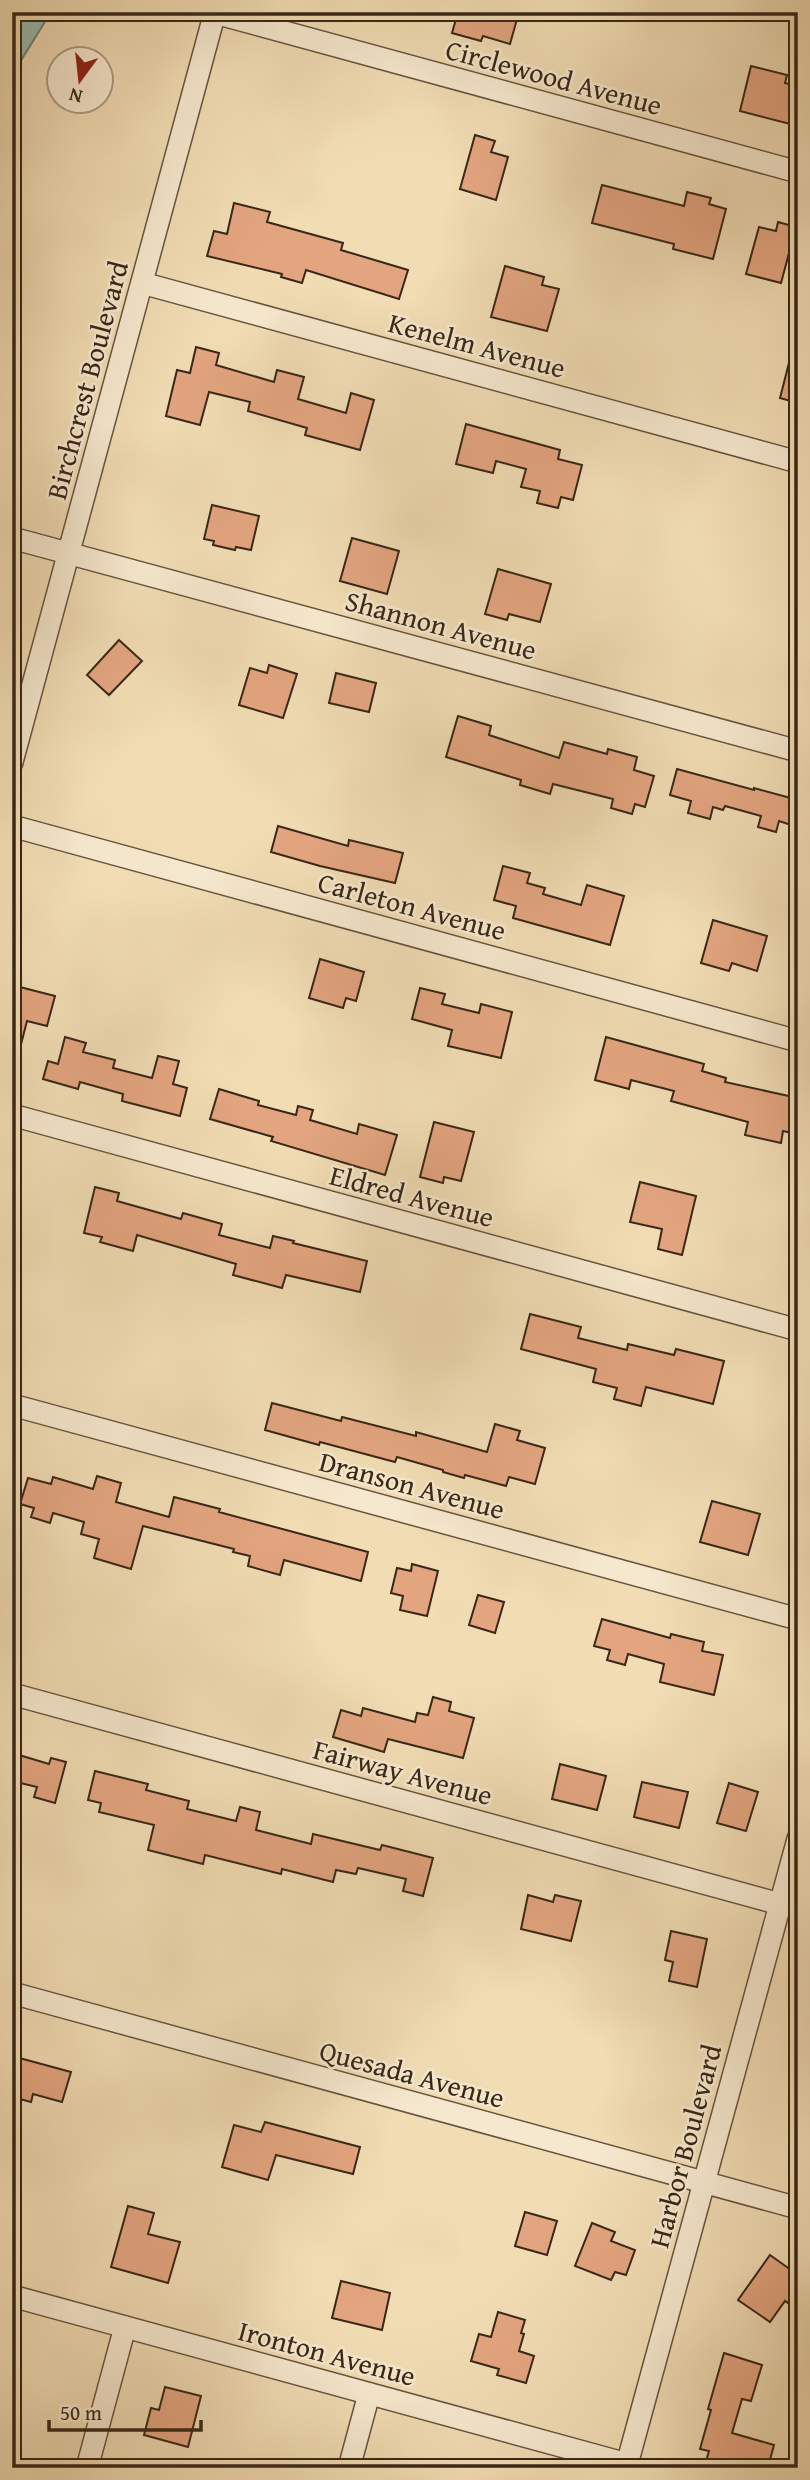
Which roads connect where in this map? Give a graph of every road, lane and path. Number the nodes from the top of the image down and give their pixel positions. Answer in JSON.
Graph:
{"nodes":[{"id":1,"x":215,"y":13,"type":"edge"},
{"id":2,"x":798,"y":172,"type":"edge"},
{"id":3,"x":142,"y":283,"type":"junction"},
{"id":4,"x":798,"y":462,"type":"edge"},
{"id":5,"x":12,"y":538,"type":"edge"},
{"id":6,"x":69,"y":552,"type":"junction"},
{"id":7,"x":798,"y":751,"type":"edge"},
{"id":8,"x":12,"y":762,"type":"edge"},
{"id":9,"x":12,"y":826,"type":"edge"},
{"id":10,"x":798,"y":1041,"type":"edge"},
{"id":11,"x":12,"y":1115,"type":"edge"},
{"id":12,"x":798,"y":1330,"type":"edge"},
{"id":13,"x":12,"y":1405,"type":"edge"},
{"id":14,"x":798,"y":1619,"type":"edge"},
{"id":15,"x":12,"y":1694,"type":"edge"},
{"id":16,"x":798,"y":1839,"type":"edge"},
{"id":17,"x":780,"y":1904,"type":"junction"},
{"id":18,"x":12,"y":1993,"type":"edge"},
{"id":19,"x":704,"y":2182,"type":"junction"},
{"id":20,"x":798,"y":2208,"type":"edge"},
{"id":21,"x":12,"y":2296,"type":"edge"},
{"id":22,"x":125,"y":2327,"type":"junction"},
{"id":23,"x":369,"y":2394,"type":"junction"},
{"id":24,"x":626,"y":2466,"type":"edge"},
{"id":25,"x":87,"y":2468,"type":"edge"},
{"id":26,"x":349,"y":2468,"type":"edge"}],
"edges":[{"from":1,"to":2,"type":"street","name":"Circlewood Avenue"},
{"from":1,"to":3,"type":"street","name":"Birchcrest Boulevard"},
{"from":3,"to":4,"type":"street","name":"Kenelm Avenue"},
{"from":3,"to":6,"type":"street","name":"Birchcrest Boulevard"},
{"from":5,"to":6,"type":"street","name":"Shannon Avenue"},
{"from":6,"to":7,"type":"street","name":"Shannon Avenue"},
{"from":6,"to":8,"type":"street","name":"Birchcrest Boulevard"},
{"from":9,"to":10,"type":"street","name":"Carleton Avenue"},
{"from":11,"to":12,"type":"street","name":"Eldred Avenue"},
{"from":13,"to":14,"type":"street","name":"Dranson Avenue"},
{"from":15,"to":17,"type":"street","name":"Fairway Avenue"},
{"from":16,"to":17,"type":"street","name":"Harbor Boulevard"},
{"from":17,"to":19,"type":"street","name":"Harbor Boulevard"},
{"from":18,"to":19,"type":"street","name":"Quesada Avenue"},
{"from":19,"to":20,"type":"street","name":"Quesada Avenue"},
{"from":19,"to":24,"type":"street","name":"Harbor Boulevard"},
{"from":21,"to":22,"type":"street","name":"Ironton Avenue"},
{"from":22,"to":23,"type":"street","name":"Ironton Avenue"},
{"from":22,"to":25,"type":"street"},
{"from":23,"to":24,"type":"street","name":"Ironton Avenue"},
{"from":23,"to":26,"type":"street"}]}
